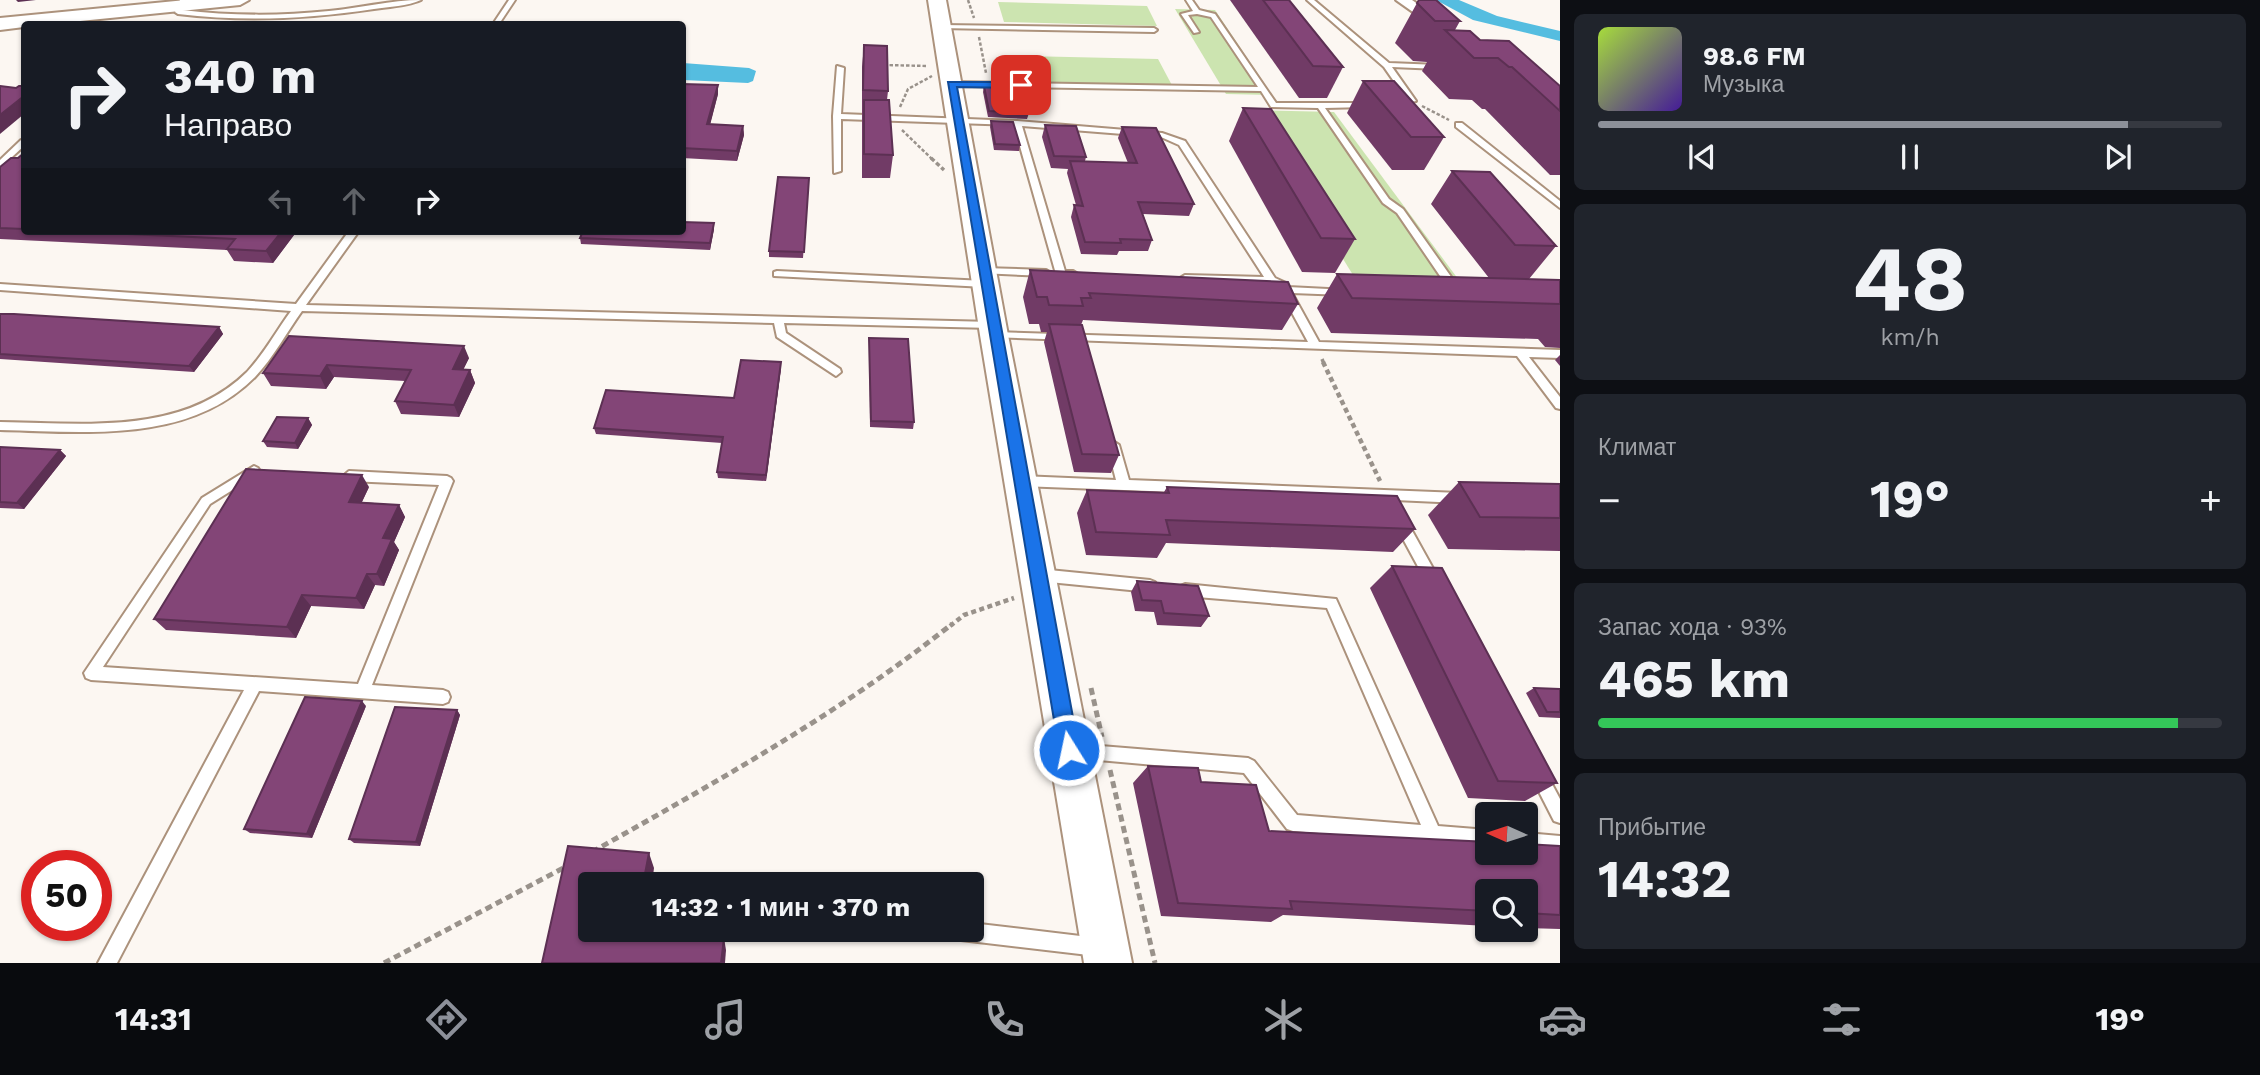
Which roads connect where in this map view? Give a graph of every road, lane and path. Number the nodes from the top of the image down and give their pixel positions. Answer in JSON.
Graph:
{"nodes":[{"id":1,"x":240,"y":0,"type":"edge"},
{"id":2,"x":418,"y":0,"type":"edge"},
{"id":3,"x":512,"y":0,"type":"edge"},
{"id":4,"x":937,"y":0,"type":"edge"},
{"id":5,"x":1189,"y":0,"type":"edge"},
{"id":6,"x":1310,"y":0,"type":"edge"},
{"id":7,"x":1403,"y":0,"type":"edge"},
{"id":8,"x":182,"y":3,"type":"edge"},
{"id":9,"x":1197,"y":12,"type":"junction"},
{"id":10,"x":26,"y":21,"type":"edge"},
{"id":11,"x":498,"y":21,"type":"edge"},
{"id":12,"x":21,"y":22,"type":"edge"},
{"id":13,"x":0,"y":24,"type":"edge"},
{"id":14,"x":942,"y":27,"type":"junction"},
{"id":15,"x":1154,"y":30,"type":"dead end"},
{"id":16,"x":1449,"y":31,"type":"edge"},
{"id":17,"x":1196,"y":32,"type":"dead end"},
{"id":18,"x":883,"y":65,"type":"edge"},
{"id":19,"x":1387,"y":65,"type":"junction"},
{"id":20,"x":1453,"y":67,"type":"edge"},
{"id":21,"x":840,"y":68,"type":"dead end"},
{"id":22,"x":951,"y":84,"type":"junction"},
{"id":23,"x":1264,"y":89,"type":"junction"},
{"id":24,"x":1412,"y":101,"type":"junction"},
{"id":25,"x":1388,"y":104,"type":"edge"},
{"id":26,"x":1375,"y":105,"type":"edge"},
{"id":27,"x":1320,"y":106,"type":"junction"},
{"id":28,"x":837,"y":116,"type":"junction"},
{"id":29,"x":948,"y":122,"type":"junction"},
{"id":30,"x":1017,"y":123,"type":"junction"},
{"id":31,"x":1459,"y":125,"type":"joint"},
{"id":32,"x":21,"y":145,"type":"edge"},
{"id":33,"x":0,"y":154,"type":"edge"},
{"id":34,"x":13,"y":154,"type":"junction"},
{"id":35,"x":21,"y":155,"type":"edge"},
{"id":36,"x":0,"y":165,"type":"edge"},
{"id":37,"x":837,"y":171,"type":"dead end"},
{"id":38,"x":1560,"y":205,"type":"edge"},
{"id":39,"x":351,"y":235,"type":"edge"},
{"id":40,"x":777,"y":274,"type":"dead end"},
{"id":41,"x":1061,"y":274,"type":"junction"},
{"id":42,"x":1087,"y":275,"type":"edge"},
{"id":43,"x":984,"y":278,"type":"junction"},
{"id":44,"x":1179,"y":278,"type":"edge"},
{"id":45,"x":1271,"y":281,"type":"junction"},
{"id":46,"x":0,"y":287,"type":"edge"},
{"id":47,"x":1285,"y":290,"type":"junction"},
{"id":48,"x":1352,"y":292,"type":"edge"},
{"id":49,"x":1445,"y":294,"type":"edge"},
{"id":50,"x":1459,"y":295,"type":"junction"},
{"id":51,"x":1471,"y":295,"type":"edge"},
{"id":52,"x":300,"y":308,"type":"junction"},
{"id":53,"x":778,"y":319,"type":"junction"},
{"id":54,"x":993,"y":330,"type":"junction"},
{"id":55,"x":1082,"y":338,"type":"junction"},
{"id":56,"x":1316,"y":346,"type":"junction"},
{"id":57,"x":1086,"y":352,"type":"edge"},
{"id":58,"x":1520,"y":352,"type":"junction"},
{"id":59,"x":1560,"y":354,"type":"edge"},
{"id":60,"x":836,"y":372,"type":"dead end"},
{"id":61,"x":1560,"y":405,"type":"edge"},
{"id":62,"x":0,"y":426,"type":"edge"},
{"id":63,"x":1109,"y":432,"type":"edge"},
{"id":64,"x":264,"y":471,"type":"edge"},
{"id":65,"x":329,"y":475,"type":"edge"},
{"id":66,"x":1020,"y":481,"type":"junction"},
{"id":67,"x":1124,"y":485,"type":"junction"},
{"id":68,"x":1386,"y":495,"type":"junction"},
{"id":69,"x":1480,"y":499,"type":"edge"},
{"id":70,"x":1026,"y":586,"type":"junction"},
{"id":71,"x":1438,"y":590,"type":"edge"},
{"id":72,"x":255,"y":685,"type":"junction"},
{"id":73,"x":362,"y":692,"type":"junction"},
{"id":74,"x":443,"y":697,"type":"dead end"},
{"id":75,"x":1069,"y":750,"type":"junction"},
{"id":76,"x":1534,"y":768,"type":"edge"},
{"id":77,"x":1560,"y":816,"type":"edge"},
{"id":78,"x":1433,"y":834,"type":"junction"},
{"id":79,"x":1475,"y":837,"type":"edge"},
{"id":80,"x":1538,"y":842,"type":"edge"},
{"id":81,"x":1560,"y":844,"type":"edge"},
{"id":82,"x":587,"y":855,"type":"edge"},
{"id":83,"x":575,"y":862,"type":"edge"},
{"id":84,"x":984,"y":934,"type":"edge"},
{"id":85,"x":1106,"y":955,"type":"edge"},
{"id":86,"x":107,"y":963,"type":"edge"},
{"id":87,"x":384,"y":963,"type":"edge"}],
"edges":[{"from":1,"to":8,"type":"main road"},
{"from":2,"to":8,"type":"lane"},
{"from":3,"to":11,"type":"lane"},
{"from":4,"to":14,"type":"main road"},
{"from":5,"to":9,"type":"lane"},
{"from":6,"to":19,"type":"lane"},
{"from":7,"to":16,"type":"street"},
{"from":8,"to":10,"type":"main road"},
{"from":9,"to":17,"type":"lane"},
{"from":9,"to":23,"type":"lane"},
{"from":12,"to":13,"type":"main road"},
{"from":14,"to":15,"type":"lane"},
{"from":14,"to":22,"type":"main road"},
{"from":18,"to":29,"type":"path"},
{"from":19,"to":20,"type":"lane"},
{"from":19,"to":24,"type":"lane"},
{"from":21,"to":28,"type":"lane"},
{"from":22,"to":23,"type":"lane"},
{"from":22,"to":29,"type":"main road"},
{"from":23,"to":27,"type":"lane"},
{"from":24,"to":25,"type":"lane"},
{"from":24,"to":31,"type":"path"},
{"from":26,"to":27,"type":"lane"},
{"from":27,"to":50,"type":"lane"},
{"from":28,"to":29,"type":"lane"},
{"from":28,"to":37,"type":"lane"},
{"from":29,"to":30,"type":"lane"},
{"from":29,"to":43,"type":"main road"},
{"from":30,"to":41,"type":"lane"},
{"from":30,"to":45,"type":"lane"},
{"from":31,"to":38,"type":"lane"},
{"from":32,"to":34,"type":"lane"},
{"from":33,"to":34,"type":"lane"},
{"from":34,"to":35,"type":"lane"},
{"from":34,"to":36,"type":"lane"},
{"from":39,"to":52,"type":"lane"},
{"from":40,"to":43,"type":"lane"},
{"from":41,"to":42,"type":"lane"},
{"from":41,"to":43,"type":"lane"},
{"from":43,"to":54,"type":"main road"},
{"from":44,"to":45,"type":"lane"},
{"from":45,"to":47,"type":"lane"},
{"from":46,"to":52,"type":"lane"},
{"from":47,"to":48,"type":"lane"},
{"from":47,"to":56,"type":"lane"},
{"from":49,"to":50,"type":"lane"},
{"from":50,"to":51,"type":"lane"},
{"from":52,"to":53,"type":"lane"},
{"from":52,"to":62,"type":"lane"},
{"from":53,"to":54,"type":"lane"},
{"from":53,"to":60,"type":"lane"},
{"from":54,"to":55,"type":"lane"},
{"from":54,"to":66,"type":"main road"},
{"from":55,"to":56,"type":"lane"},
{"from":55,"to":57,"type":"lane"},
{"from":56,"to":58,"type":"lane"},
{"from":56,"to":68,"type":"path"},
{"from":58,"to":59,"type":"lane"},
{"from":58,"to":61,"type":"lane"},
{"from":63,"to":67,"type":"lane"},
{"from":64,"to":72,"type":"lane"},
{"from":65,"to":73,"type":"lane"},
{"from":66,"to":67,"type":"lane"},
{"from":66,"to":70,"type":"main road"},
{"from":67,"to":68,"type":"lane"},
{"from":68,"to":69,"type":"lane"},
{"from":68,"to":71,"type":"lane"},
{"from":70,"to":75,"type":"main road"},
{"from":70,"to":78,"type":"lane"},
{"from":70,"to":82,"type":"path"},
{"from":72,"to":73,"type":"lane"},
{"from":72,"to":86,"type":"lane"},
{"from":73,"to":74,"type":"lane"},
{"from":75,"to":78,"type":"lane"},
{"from":75,"to":85,"type":"main road"},
{"from":76,"to":77,"type":"lane"},
{"from":78,"to":79,"type":"lane"},
{"from":80,"to":81,"type":"lane"},
{"from":83,"to":87,"type":"path"},
{"from":84,"to":85,"type":"lane"}]}
